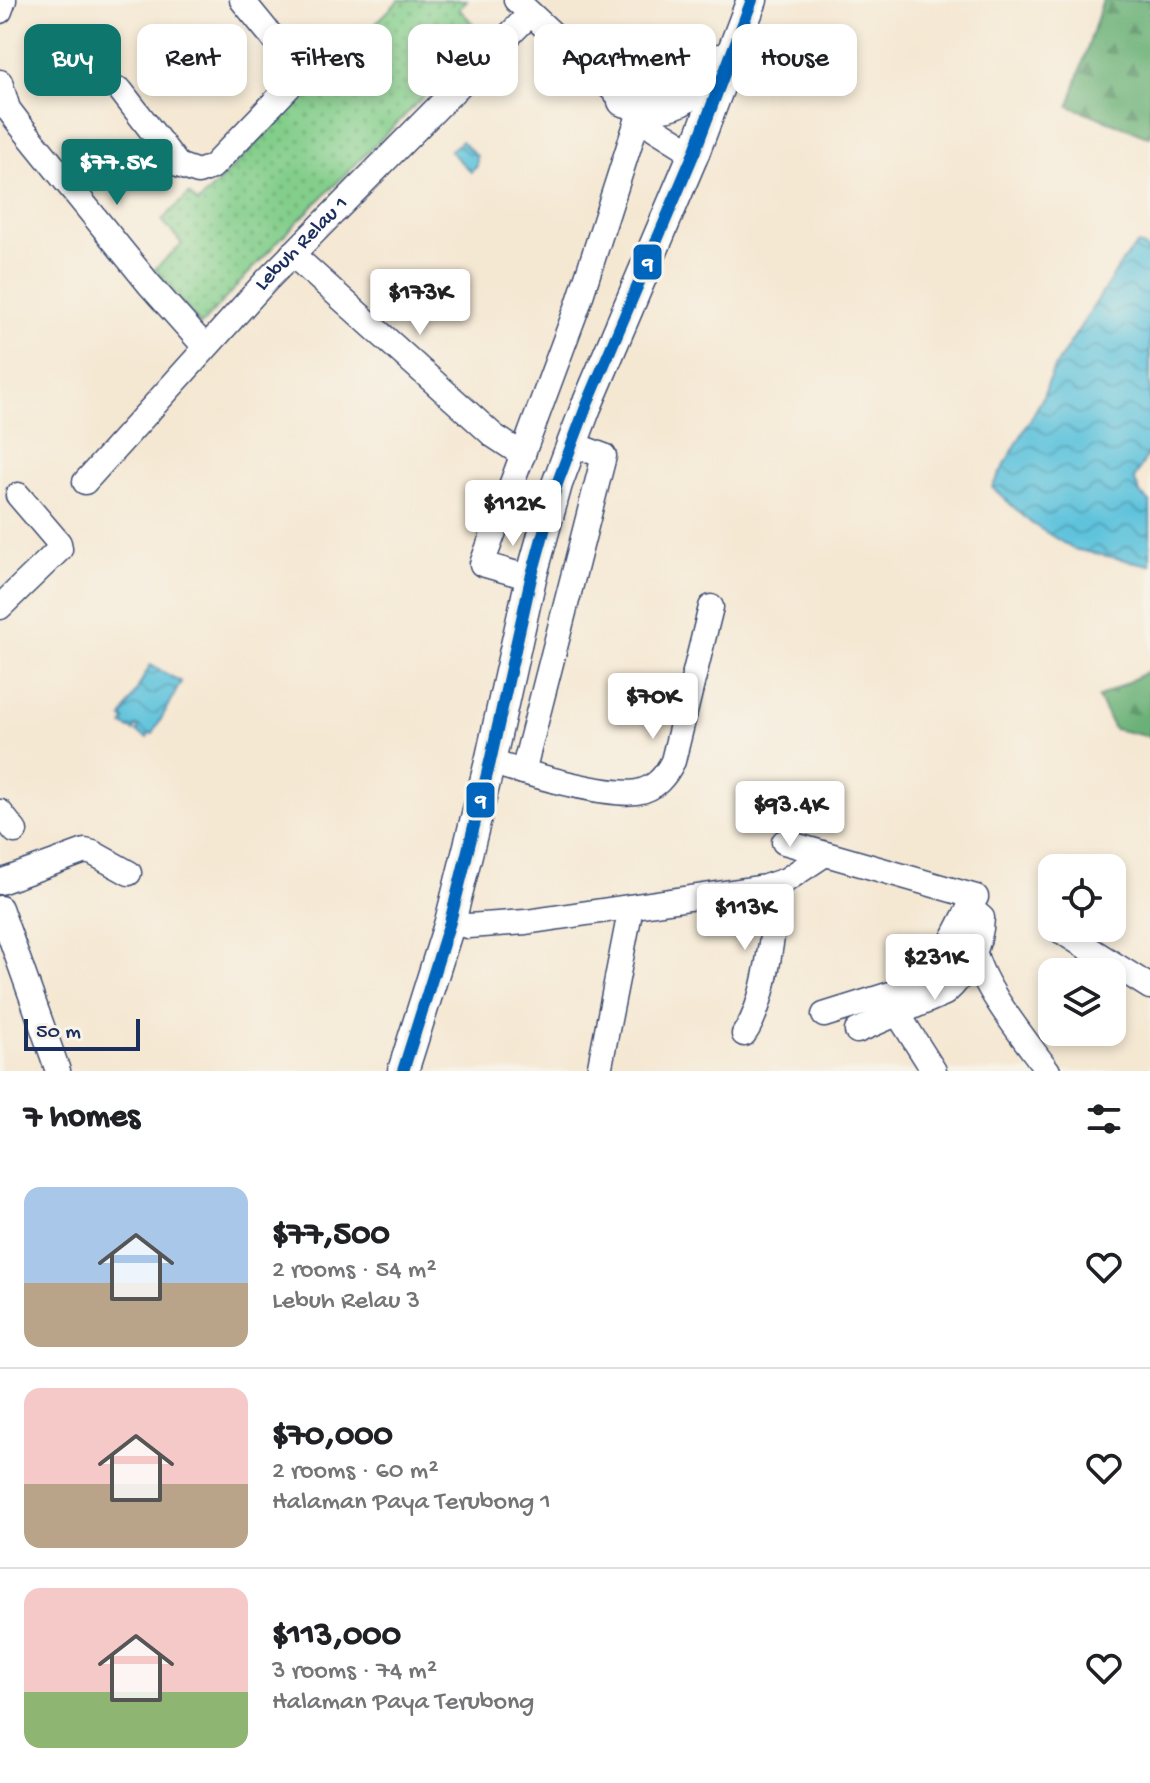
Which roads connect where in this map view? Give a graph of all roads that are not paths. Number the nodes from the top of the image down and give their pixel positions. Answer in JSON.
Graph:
{"nodes":[{"id":1,"x":4,"y":0,"type":"edge"},
{"id":2,"x":242,"y":0,"type":"edge"},
{"id":3,"x":523,"y":7,"type":"edge"},
{"id":4,"x":0,"y":11,"type":"edge"},
{"id":5,"x":748,"y":12,"type":"edge"},
{"id":6,"x":0,"y":82,"type":"edge"},
{"id":7,"x":121,"y":91,"type":"dead end"},
{"id":8,"x":631,"y":108,"type":"junction"},
{"id":9,"x":694,"y":153,"type":"junction"},
{"id":10,"x":292,"y":254,"type":"junction"},
{"id":11,"x":205,"y":347,"type":"junction"},
{"id":12,"x":572,"y":444,"type":"junction"},
{"id":13,"x":523,"y":455,"type":"junction"},
{"id":14,"x":85,"y":482,"type":"dead end"},
{"id":15,"x":18,"y":495,"type":"dead end"},
{"id":16,"x":531,"y":578,"type":"junction"},
{"id":17,"x":0,"y":607,"type":"edge"},
{"id":18,"x":711,"y":607,"type":"dead end"},
{"id":19,"x":490,"y":762,"type":"junction"},
{"id":20,"x":523,"y":772,"type":"junction"},
{"id":21,"x":784,"y":842,"type":"dead end"},
{"id":22,"x":825,"y":854,"type":"junction"},
{"id":23,"x":129,"y":873,"type":"dead end"},
{"id":24,"x":0,"y":882,"type":"edge"},
{"id":25,"x":777,"y":884,"type":"junction"},
{"id":26,"x":972,"y":902,"type":"junction"},
{"id":27,"x":631,"y":907,"type":"junction"},
{"id":28,"x":0,"y":908,"type":"edge"},
{"id":29,"x":450,"y":922,"type":"junction"},
{"id":30,"x":1078,"y":942,"type":"edge"},
{"id":31,"x":975,"y":954,"type":"junction"},
{"id":32,"x":1150,"y":987,"type":"edge"},
{"id":33,"x":898,"y":1014,"type":"junction"},
{"id":34,"x":824,"y":1015,"type":"dead end"},
{"id":35,"x":857,"y":1031,"type":"dead end"},
{"id":36,"x":744,"y":1034,"type":"dead end"},
{"id":37,"x":58,"y":1071,"type":"edge"},
{"id":38,"x":403,"y":1071,"type":"edge"},
{"id":39,"x":599,"y":1071,"type":"edge"},
{"id":40,"x":934,"y":1071,"type":"edge"},
{"id":41,"x":1048,"y":1071,"type":"edge"}],
"edges":[{"from":1,"to":4,"type":"street"},
{"from":2,"to":7,"type":"street"},
{"from":3,"to":8,"type":"street"},
{"from":3,"to":10,"type":"street","name":"Lebuh Relau 1"},
{"from":5,"to":8,"type":"main road"},
{"from":5,"to":9,"type":"main road"},
{"from":6,"to":11,"type":"street"},
{"from":8,"to":9,"type":"street"},
{"from":8,"to":13,"type":"street"},
{"from":9,"to":12,"type":"main road"},
{"from":10,"to":11,"type":"street","name":"Lebuh Relau 1"},
{"from":10,"to":13,"type":"street"},
{"from":11,"to":14,"type":"street","name":"Lebuh Relau 1"},
{"from":12,"to":16,"type":"main road"},
{"from":12,"to":20,"type":"street"},
{"from":13,"to":16,"type":"street"},
{"from":15,"to":17,"type":"street"},
{"from":16,"to":19,"type":"main road"},
{"from":18,"to":20,"type":"street"},
{"from":19,"to":20,"type":"street"},
{"from":19,"to":29,"type":"main road"},
{"from":21,"to":22,"type":"street"},
{"from":22,"to":25,"type":"street"},
{"from":22,"to":26,"type":"street"},
{"from":23,"to":24,"type":"street"},
{"from":25,"to":27,"type":"street"},
{"from":25,"to":36,"type":"street"},
{"from":26,"to":31,"type":"street"},
{"from":26,"to":34,"type":"street"},
{"from":27,"to":29,"type":"street"},
{"from":27,"to":39,"type":"street"},
{"from":28,"to":37,"type":"street"},
{"from":29,"to":38,"type":"main road"},
{"from":30,"to":32,"type":"street"},
{"from":31,"to":33,"type":"street"},
{"from":31,"to":41,"type":"street"},
{"from":33,"to":35,"type":"street"},
{"from":33,"to":40,"type":"street"}]}
